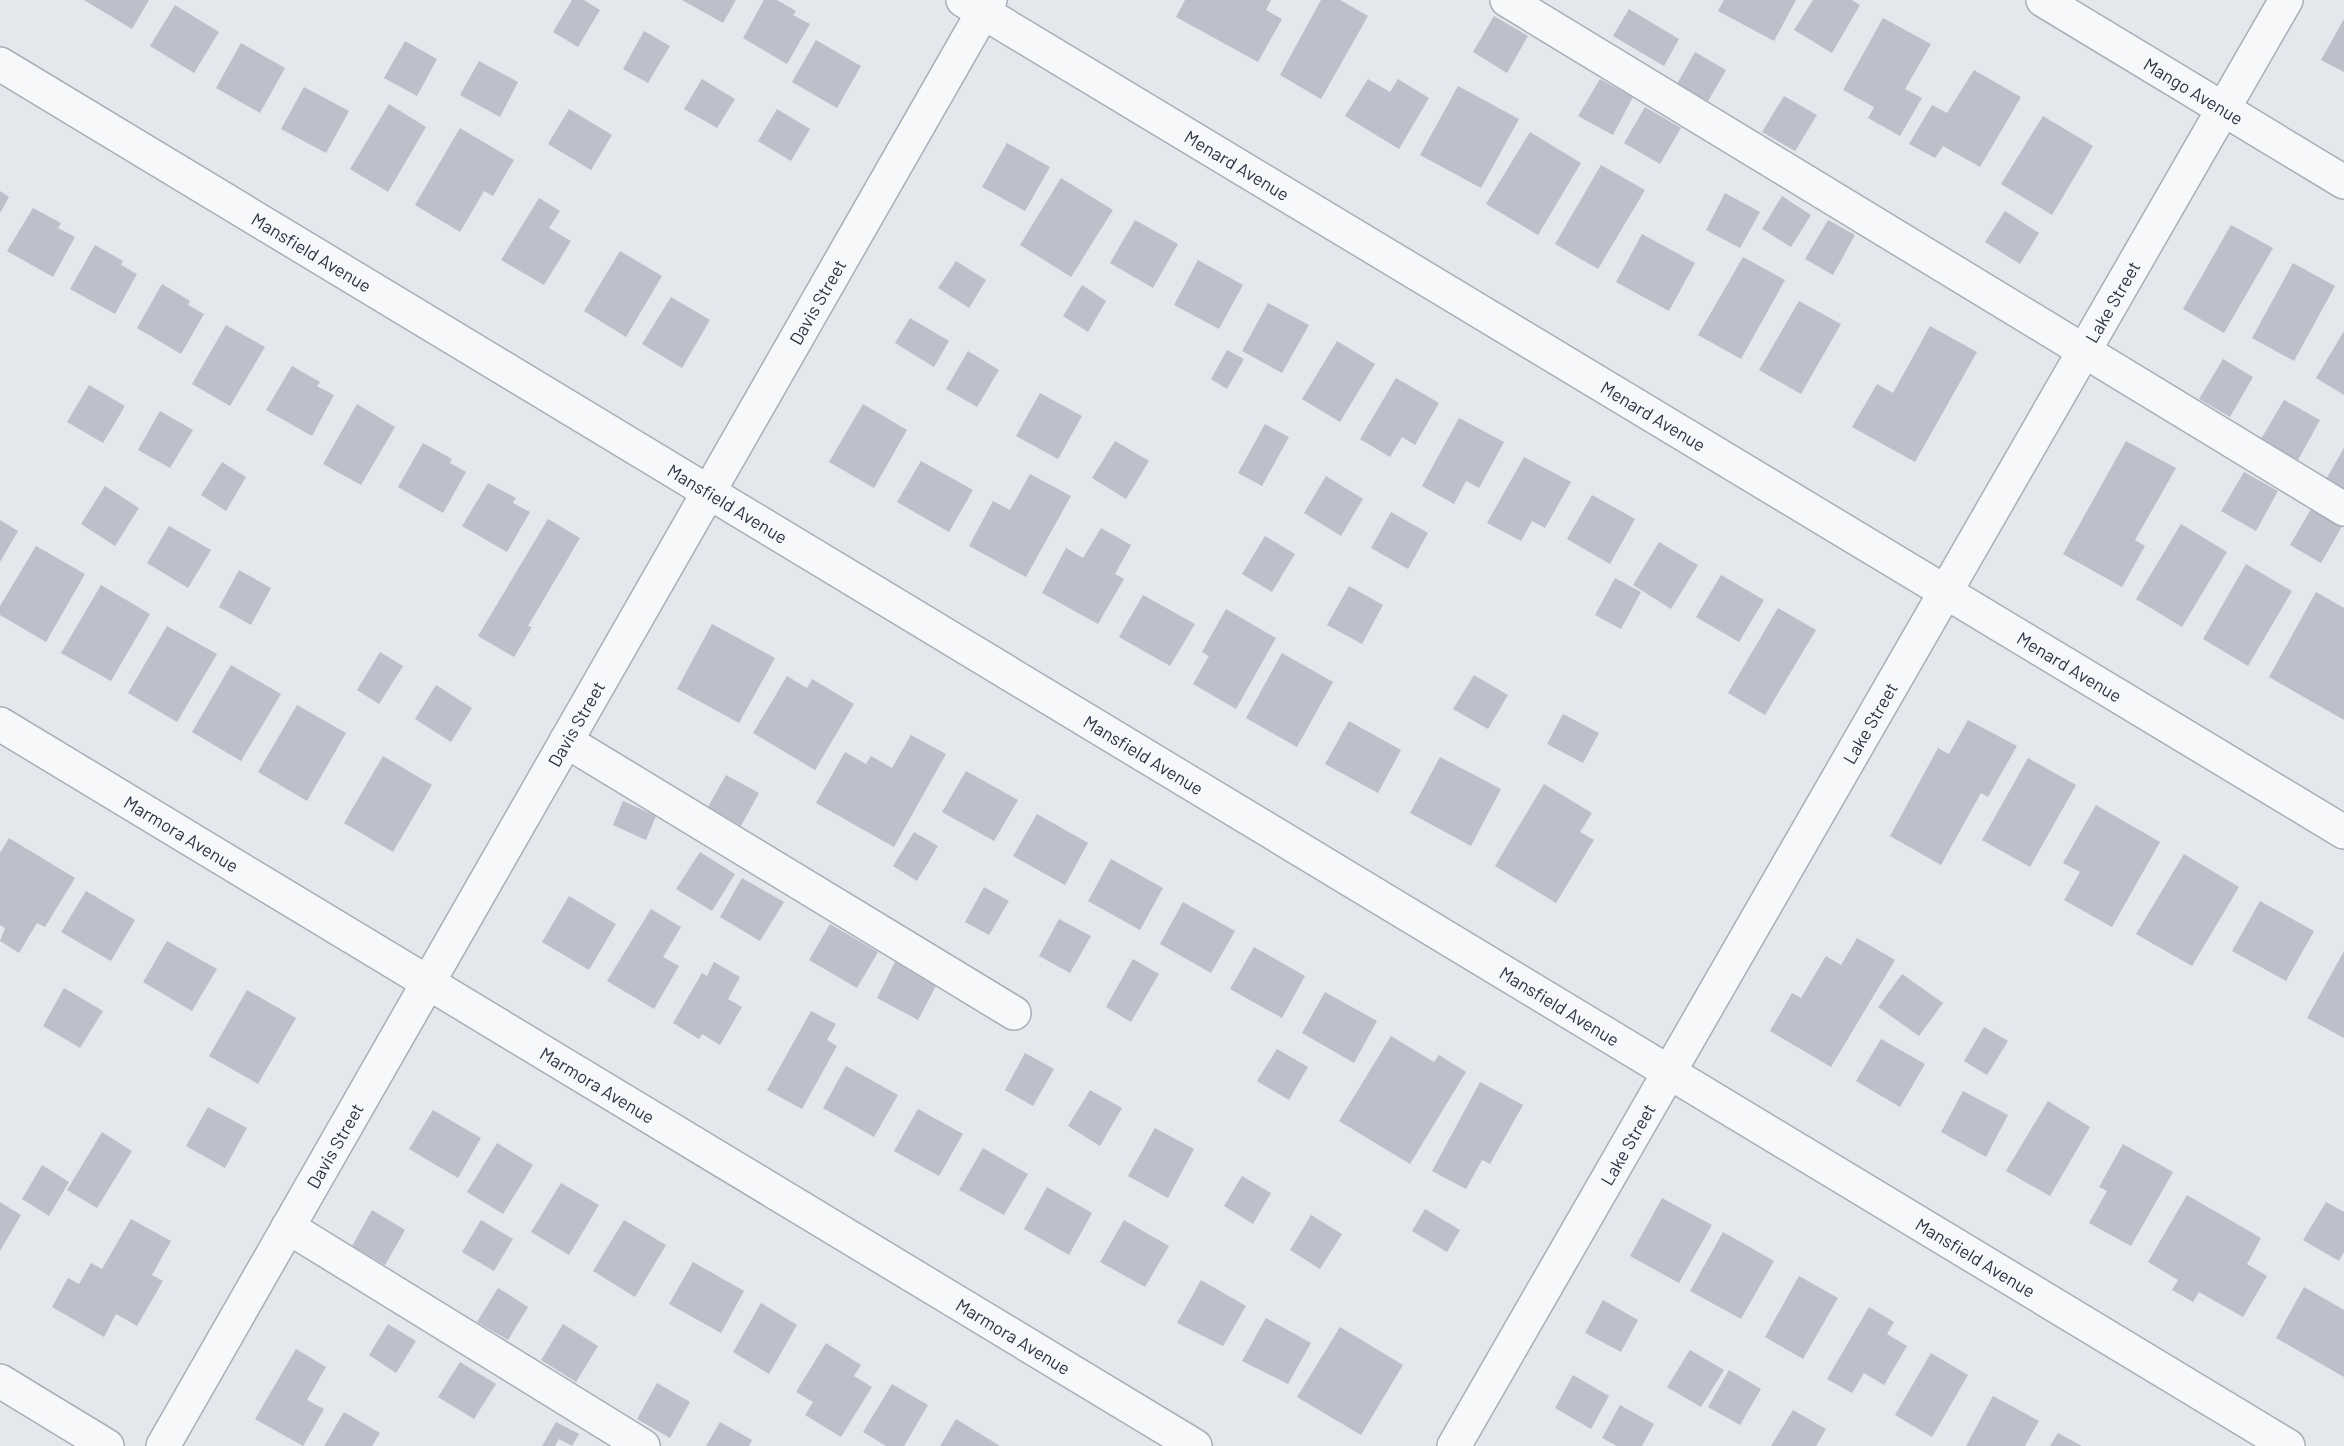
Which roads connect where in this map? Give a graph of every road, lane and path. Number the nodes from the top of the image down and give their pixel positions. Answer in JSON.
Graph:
{"nodes":[{"id":1,"x":1507,"y":0,"type":"edge"},
{"id":2,"x":2043,"y":0,"type":"edge"},
{"id":3,"x":2286,"y":0,"type":"edge"},
{"id":4,"x":979,"y":4,"type":"edge"},
{"id":5,"x":0,"y":64,"type":"edge"},
{"id":6,"x":2223,"y":109,"type":"junction"},
{"id":7,"x":2344,"y":182,"type":"edge"},
{"id":8,"x":2084,"y":351,"type":"junction"},
{"id":9,"x":709,"y":492,"type":"junction"},
{"id":10,"x":2344,"y":509,"type":"edge"},
{"id":11,"x":1945,"y":592,"type":"junction"},
{"id":12,"x":0,"y":724,"type":"edge"},
{"id":13,"x":566,"y":741,"type":"junction"},
{"id":14,"x":2344,"y":832,"type":"edge"},
{"id":15,"x":428,"y":982,"type":"junction"},
{"id":16,"x":1014,"y":1013,"type":"dead end"},
{"id":17,"x":1669,"y":1072,"type":"junction"},
{"id":18,"x":288,"y":1227,"type":"junction"},
{"id":19,"x":0,"y":1381,"type":"edge"},
{"id":20,"x":107,"y":1446,"type":"edge"},
{"id":21,"x":163,"y":1446,"type":"edge"},
{"id":22,"x":643,"y":1446,"type":"edge"},
{"id":23,"x":1195,"y":1446,"type":"edge"},
{"id":24,"x":1454,"y":1446,"type":"edge"},
{"id":25,"x":2288,"y":1446,"type":"edge"}],
"edges":[{"from":1,"to":8,"type":"street"},
{"from":2,"to":6,"type":"street","name":"Mango Avenue"},
{"from":3,"to":6,"type":"street","name":"Lake Street"},
{"from":4,"to":9,"type":"street","name":"Davis Street"},
{"from":4,"to":11,"type":"street","name":"Menard Avenue"},
{"from":5,"to":9,"type":"street","name":"Mansfield Avenue"},
{"from":6,"to":7,"type":"street","name":"Mango Avenue"},
{"from":6,"to":8,"type":"street","name":"Lake Street"},
{"from":8,"to":10,"type":"street"},
{"from":8,"to":11,"type":"street","name":"Lake Street"},
{"from":9,"to":13,"type":"street","name":"Davis Street"},
{"from":9,"to":17,"type":"street","name":"Mansfield Avenue"},
{"from":11,"to":14,"type":"street","name":"Menard Avenue"},
{"from":11,"to":17,"type":"street","name":"Lake Street"},
{"from":12,"to":15,"type":"street","name":"Marmora Avenue"},
{"from":13,"to":15,"type":"street","name":"Davis Street"},
{"from":13,"to":16,"type":"street"},
{"from":15,"to":18,"type":"street","name":"Davis Street"},
{"from":15,"to":23,"type":"street","name":"Marmora Avenue"},
{"from":17,"to":24,"type":"street","name":"Lake Street"},
{"from":17,"to":25,"type":"street","name":"Mansfield Avenue"},
{"from":18,"to":21,"type":"street","name":"Davis Street"},
{"from":18,"to":22,"type":"street"},
{"from":19,"to":20,"type":"street"}]}
